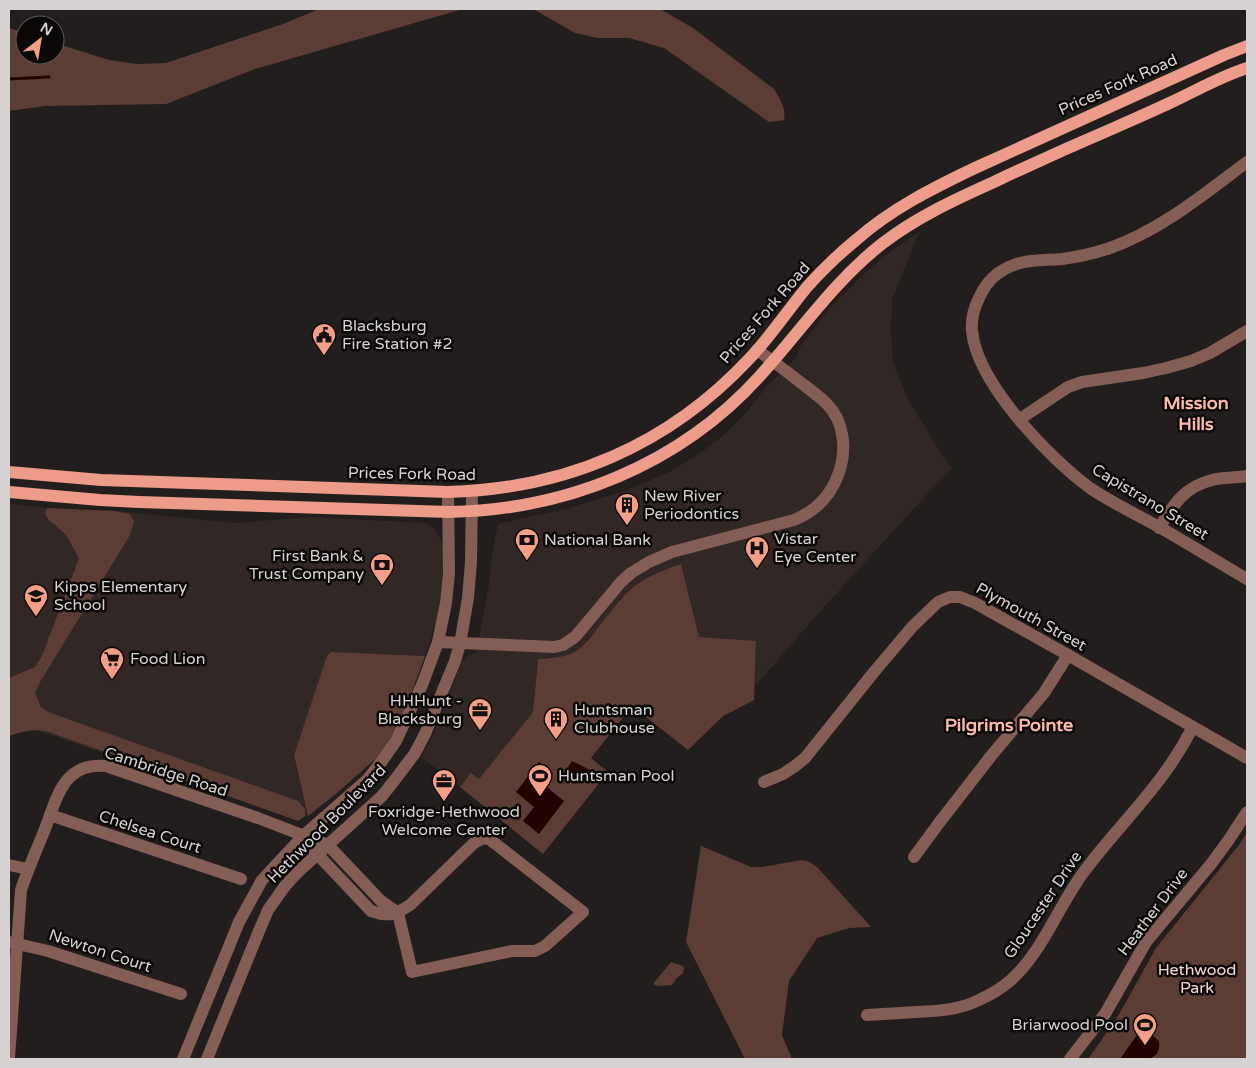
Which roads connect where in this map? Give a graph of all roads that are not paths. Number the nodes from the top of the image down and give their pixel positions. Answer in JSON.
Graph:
{"nodes":[{"id":1,"x":1247,"y":46,"type":"edge"},
{"id":2,"x":1247,"y":68,"type":"edge"},
{"id":3,"x":1247,"y":162,"type":"edge"},
{"id":4,"x":1247,"y":331,"type":"edge"},
{"id":5,"x":758,"y":350,"type":"junction"},
{"id":6,"x":773,"y":361,"type":"junction"},
{"id":7,"x":1020,"y":418,"type":"junction"},
{"id":8,"x":9,"y":472,"type":"edge"},
{"id":9,"x":1247,"y":476,"type":"edge"},
{"id":10,"x":9,"y":492,"type":"edge"},
{"id":11,"x":448,"y":492,"type":"junction"},
{"id":12,"x":472,"y":492,"type":"junction"},
{"id":13,"x":449,"y":512,"type":"junction"},
{"id":14,"x":472,"y":512,"type":"junction"},
{"id":15,"x":1159,"y":528,"type":"junction"},
{"id":16,"x":1247,"y":579,"type":"edge"},
{"id":17,"x":438,"y":642,"type":"junction"},
{"id":18,"x":460,"y":644,"type":"junction"},
{"id":19,"x":1068,"y":655,"type":"junction"},
{"id":20,"x":1193,"y":727,"type":"junction"},
{"id":21,"x":1247,"y":758,"type":"edge"},
{"id":22,"x":764,"y":782,"type":"dead end"},
{"id":23,"x":1247,"y":812,"type":"edge"},
{"id":24,"x":50,"y":815,"type":"junction"},
{"id":25,"x":303,"y":836,"type":"junction"},
{"id":26,"x":328,"y":845,"type":"junction"},
{"id":27,"x":318,"y":855,"type":"junction"},
{"id":28,"x":914,"y":857,"type":"dead end"},
{"id":29,"x":9,"y":865,"type":"edge"},
{"id":30,"x":28,"y":869,"type":"junction"},
{"id":31,"x":241,"y":879,"type":"dead end"},
{"id":32,"x":398,"y":913,"type":"junction"},
{"id":33,"x":13,"y":943,"type":"edge"},
{"id":34,"x":181,"y":994,"type":"dead end"},
{"id":35,"x":867,"y":1015,"type":"dead end"},
{"id":36,"x":9,"y":1058,"type":"edge"},
{"id":37,"x":183,"y":1059,"type":"edge"},
{"id":38,"x":207,"y":1059,"type":"edge"},
{"id":39,"x":1070,"y":1059,"type":"edge"}],
"edges":[{"from":1,"to":5,"type":"main road","name":"Prices Fork Road"},
{"from":2,"to":6,"type":"main road"},
{"from":3,"to":7,"type":"street","name":"Capistrano Street"},
{"from":4,"to":7,"type":"street"},
{"from":5,"to":6,"type":"street"},
{"from":5,"to":12,"type":"main road","name":"Prices Fork Road"},
{"from":6,"to":14,"type":"main road"},
{"from":6,"to":18,"type":"street"},
{"from":7,"to":15,"type":"street","name":"Capistrano Street"},
{"from":8,"to":11,"type":"main road","name":"Prices Fork Road"},
{"from":9,"to":15,"type":"street"},
{"from":10,"to":13,"type":"main road"},
{"from":11,"to":12,"type":"main road","name":"Prices Fork Road"},
{"from":11,"to":13,"type":"street","name":"Hethwood Boulevard"},
{"from":12,"to":14,"type":"street","name":"Hethwood Boulevard"},
{"from":13,"to":14,"type":"main road"},
{"from":13,"to":17,"type":"street","name":"Hethwood Boulevard"},
{"from":14,"to":18,"type":"street","name":"Hethwood Boulevard"},
{"from":15,"to":16,"type":"street","name":"Capistrano Street"},
{"from":17,"to":18,"type":"street"},
{"from":17,"to":25,"type":"street","name":"Hethwood Boulevard"},
{"from":18,"to":26,"type":"street","name":"Hethwood Boulevard"},
{"from":19,"to":20,"type":"street","name":"Plymouth Street"},
{"from":19,"to":22,"type":"street","name":"Plymouth Street"},
{"from":19,"to":28,"type":"street"},
{"from":20,"to":21,"type":"street","name":"Plymouth Street"},
{"from":20,"to":35,"type":"street","name":"Gloucester Drive"},
{"from":23,"to":39,"type":"street","name":"Heather Drive"},
{"from":24,"to":25,"type":"street","name":"Cambridge Road"},
{"from":24,"to":30,"type":"street","name":"Cambridge Road"},
{"from":24,"to":31,"type":"street","name":"Chelsea Court"},
{"from":25,"to":26,"type":"street","name":"Cambridge Road"},
{"from":25,"to":27,"type":"street"},
{"from":25,"to":37,"type":"street","name":"Hethwood Boulevard"},
{"from":26,"to":27,"type":"street","name":"Hethwood Boulevard"},
{"from":26,"to":32,"type":"street"},
{"from":27,"to":32,"type":"street"},
{"from":27,"to":38,"type":"street","name":"Hethwood Boulevard"},
{"from":29,"to":30,"type":"street"},
{"from":30,"to":33,"type":"street","name":"Cambridge Road"},
{"from":32,"to":32,"type":"street"},
{"from":33,"to":34,"type":"street","name":"Newton Court"},
{"from":33,"to":36,"type":"street","name":"Cambridge Road"}]}
